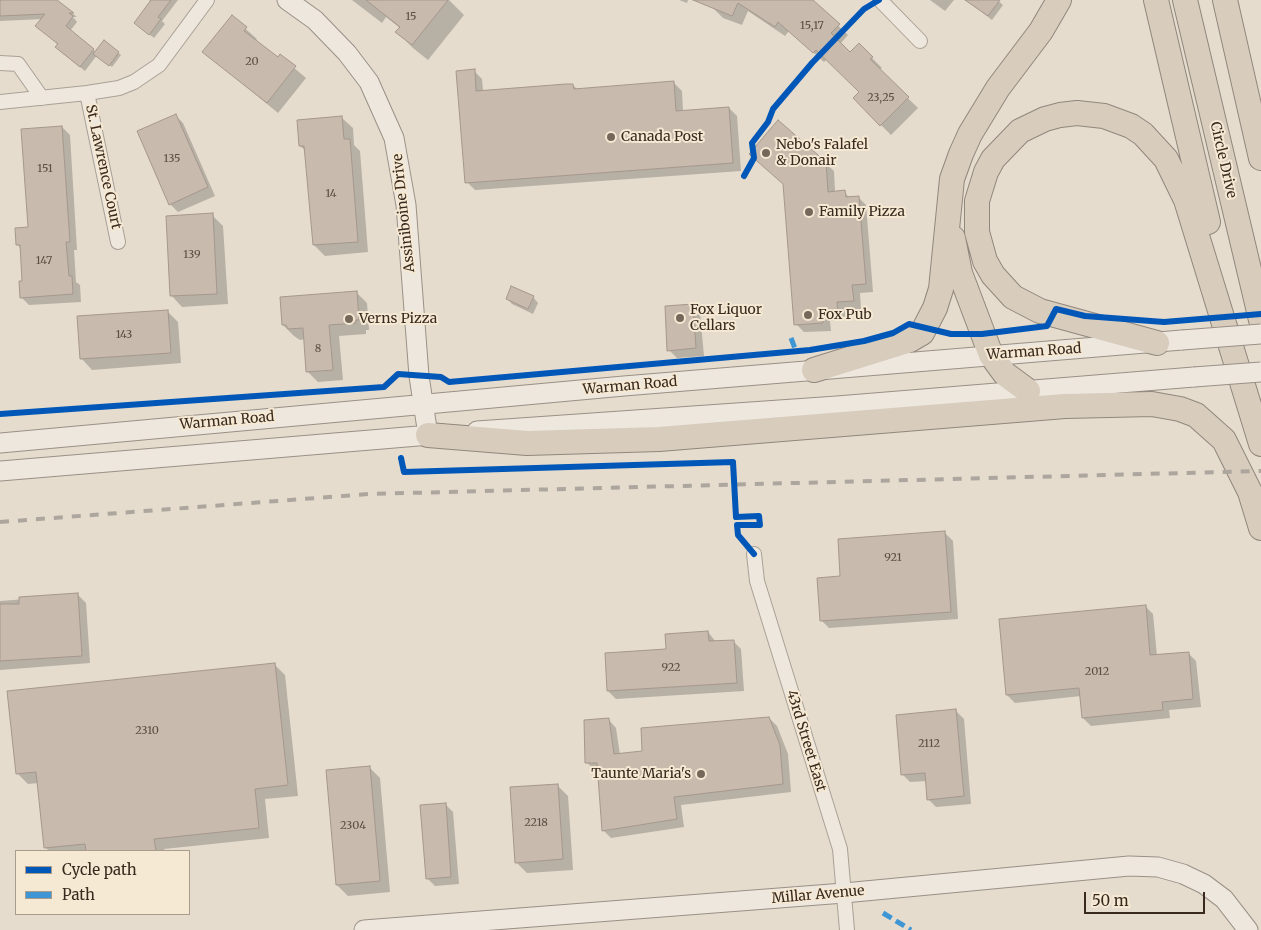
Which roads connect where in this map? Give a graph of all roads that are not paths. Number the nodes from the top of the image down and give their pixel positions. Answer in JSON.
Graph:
{"nodes":[{"id":1,"x":207,"y":0,"type":"edge"},
{"id":2,"x":287,"y":0,"type":"edge"},
{"id":3,"x":880,"y":0,"type":"edge"},
{"id":4,"x":1059,"y":0,"type":"edge"},
{"id":5,"x":1156,"y":0,"type":"edge"},
{"id":6,"x":1186,"y":0,"type":"edge"},
{"id":7,"x":1225,"y":0,"type":"edge"},
{"id":8,"x":920,"y":41,"type":"dead end"},
{"id":9,"x":0,"y":63,"type":"edge"},
{"id":10,"x":87,"y":93,"type":"junction"},
{"id":11,"x":42,"y":98,"type":"junction"},
{"id":12,"x":0,"y":102,"type":"edge"},
{"id":13,"x":1261,"y":158,"type":"edge"},
{"id":14,"x":949,"y":204,"type":"junction"},
{"id":15,"x":118,"y":242,"type":"dead end"},
{"id":16,"x":1261,"y":320,"type":"edge"},
{"id":17,"x":1261,"y":334,"type":"edge"},
{"id":18,"x":1157,"y":343,"type":"junction"},
{"id":19,"x":991,"y":355,"type":"junction"},
{"id":20,"x":814,"y":370,"type":"junction"},
{"id":21,"x":1261,"y":372,"type":"edge"},
{"id":22,"x":1028,"y":391,"type":"junction"},
{"id":23,"x":423,"y":404,"type":"junction"},
{"id":24,"x":1261,"y":428,"type":"edge"},
{"id":25,"x":428,"y":435,"type":"junction"},
{"id":26,"x":0,"y":443,"type":"edge"},
{"id":27,"x":1261,"y":444,"type":"edge"},
{"id":28,"x":0,"y":471,"type":"edge"},
{"id":29,"x":1261,"y":528,"type":"edge"},
{"id":30,"x":754,"y":554,"type":"dead end"},
{"id":31,"x":844,"y":893,"type":"junction"},
{"id":32,"x":364,"y":930,"type":"edge"},
{"id":33,"x":847,"y":930,"type":"edge"},
{"id":34,"x":1248,"y":930,"type":"edge"}],
"edges":[{"from":1,"to":10,"type":"street"},
{"from":2,"to":23,"type":"main road","name":"Assiniboine Drive"},
{"from":3,"to":8,"type":"street"},
{"from":4,"to":14,"type":"highway"},
{"from":5,"to":24,"type":"highway"},
{"from":6,"to":16,"type":"highway","name":"Circle Drive"},
{"from":7,"to":13,"type":"highway"},
{"from":9,"to":11,"type":"street"},
{"from":10,"to":11,"type":"street"},
{"from":10,"to":15,"type":"street","name":"St. Lawrence Court"},
{"from":11,"to":12,"type":"street"},
{"from":14,"to":19,"type":"highway"},
{"from":14,"to":20,"type":"highway"},
{"from":17,"to":18,"type":"main road","name":"Warman Road","bridge":true},
{"from":18,"to":19,"type":"main road","name":"Warman Road"},
{"from":18,"to":27,"type":"highway"},
{"from":19,"to":20,"type":"main road","name":"Warman Road"},
{"from":19,"to":22,"type":"highway"},
{"from":20,"to":23,"type":"main road","name":"Warman Road"},
{"from":21,"to":22,"type":"main road","bridge":true},
{"from":22,"to":25,"type":"main road"},
{"from":23,"to":25,"type":"main road","name":"Assiniboine Drive"},
{"from":23,"to":26,"type":"main road","name":"Warman Road"},
{"from":25,"to":28,"type":"main road"},
{"from":25,"to":29,"type":"highway"},
{"from":30,"to":31,"type":"street","name":"43rd Street East"},
{"from":31,"to":32,"type":"main road","name":"Millar Avenue"},
{"from":31,"to":33,"type":"street","name":"43rd Street East"},
{"from":31,"to":34,"type":"main road","name":"Millar Avenue"}]}
